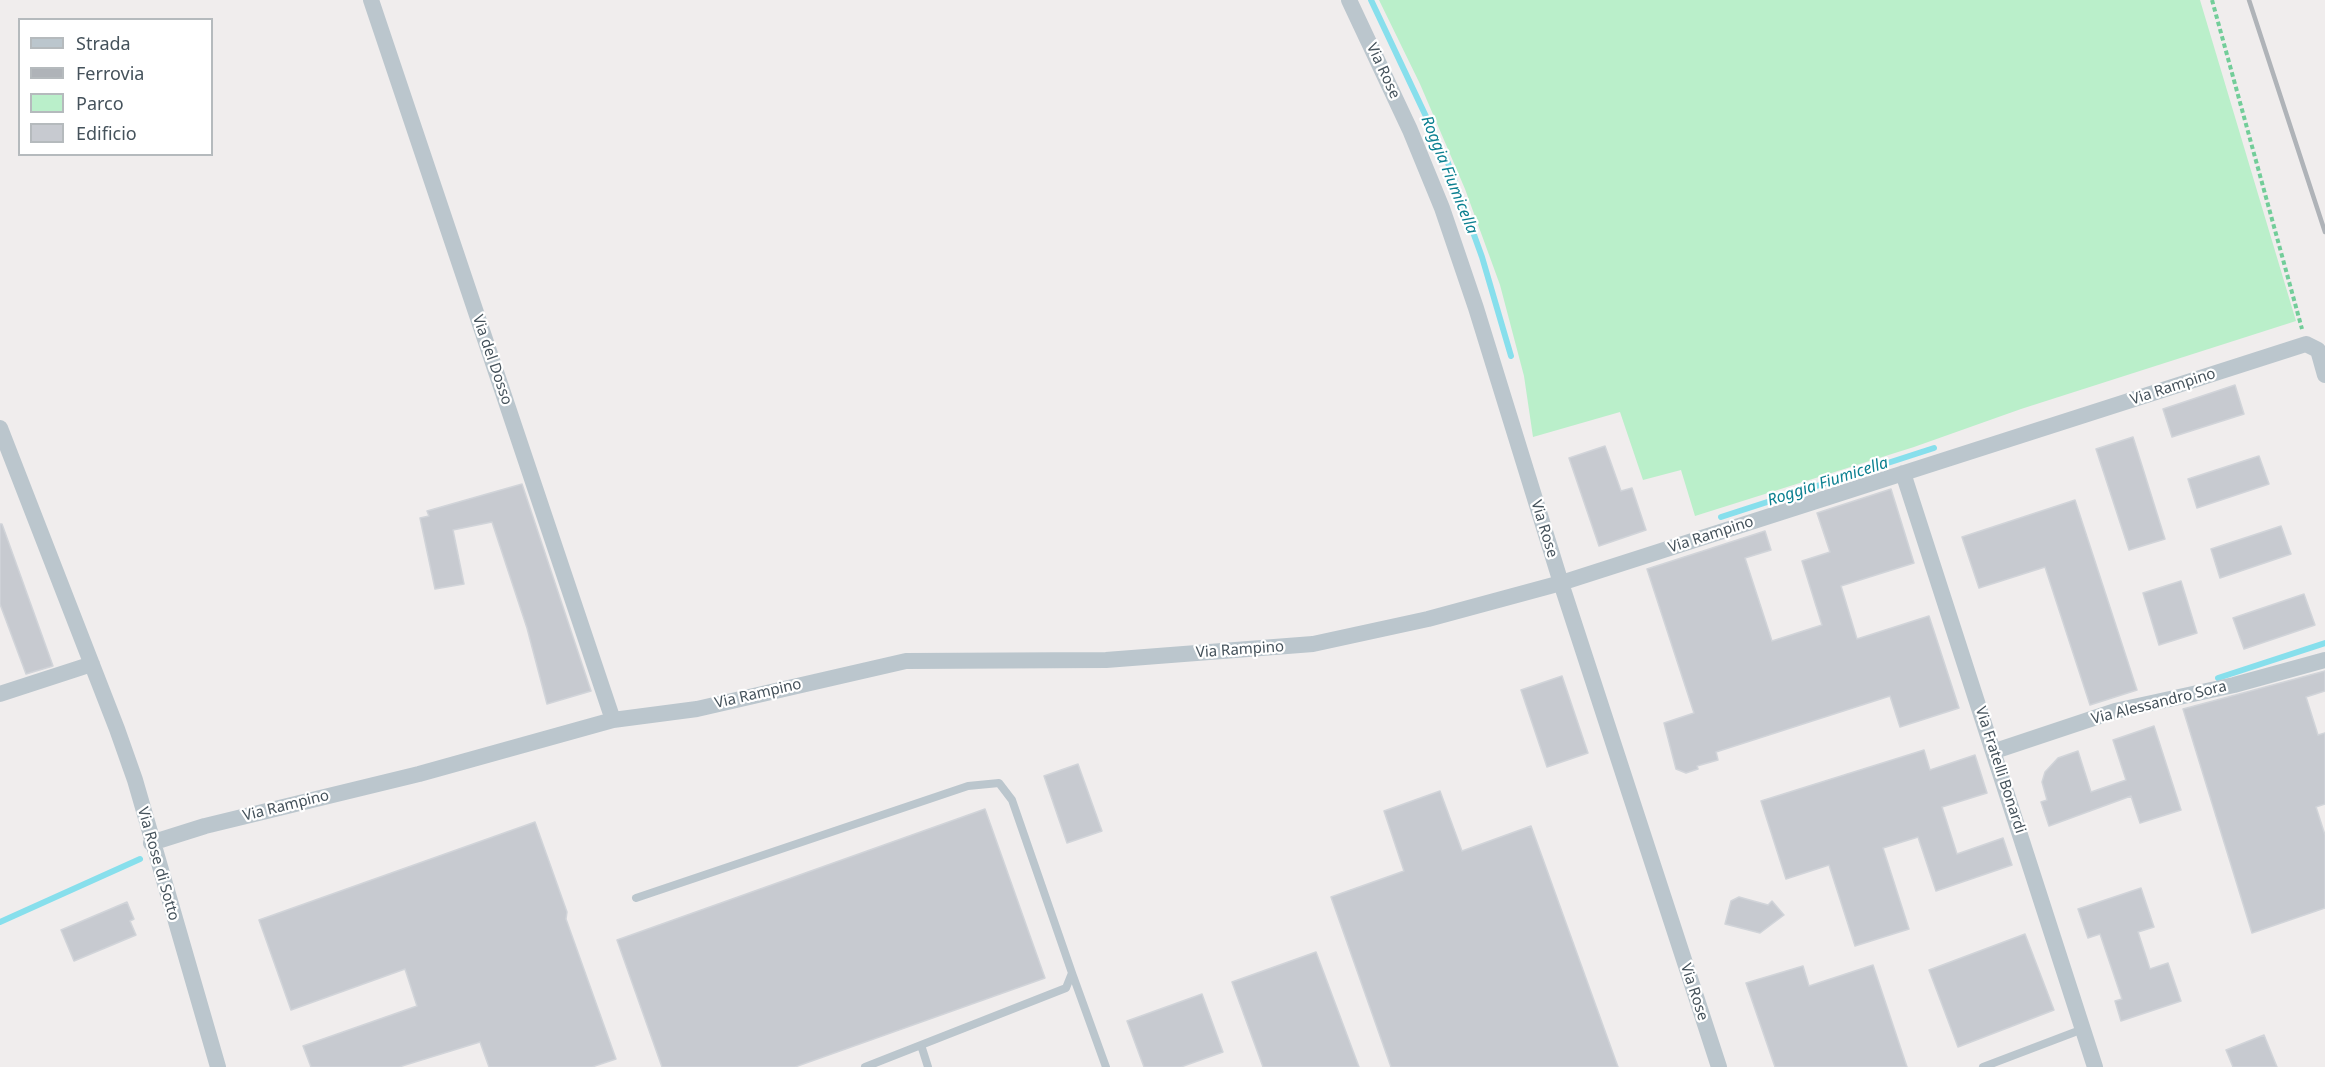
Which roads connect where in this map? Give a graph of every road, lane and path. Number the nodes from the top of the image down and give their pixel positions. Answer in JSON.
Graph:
{"nodes":[{"id":1,"x":371,"y":0,"type":"edge"},
{"id":2,"x":1349,"y":0,"type":"edge"},
{"id":3,"x":2212,"y":0,"type":"edge"},
{"id":4,"x":2306,"y":344,"type":"junction"},
{"id":5,"x":2325,"y":375,"type":"edge"},
{"id":6,"x":0,"y":428,"type":"edge"},
{"id":7,"x":1904,"y":473,"type":"junction"},
{"id":8,"x":1561,"y":583,"type":"junction"},
{"id":9,"x":2325,"y":660,"type":"edge"},
{"id":10,"x":92,"y":664,"type":"junction"},
{"id":11,"x":0,"y":693,"type":"edge"},
{"id":12,"x":613,"y":720,"type":"junction"},
{"id":13,"x":1995,"y":751,"type":"junction"},
{"id":14,"x":151,"y":843,"type":"junction"},
{"id":15,"x":636,"y":898,"type":"dead end"},
{"id":16,"x":1072,"y":973,"type":"junction"},
{"id":17,"x":2083,"y":1029,"type":"junction"},
{"id":18,"x":921,"y":1045,"type":"junction"},
{"id":19,"x":218,"y":1067,"type":"edge"},
{"id":20,"x":865,"y":1067,"type":"edge"},
{"id":21,"x":928,"y":1067,"type":"edge"},
{"id":22,"x":1106,"y":1067,"type":"edge"},
{"id":23,"x":1719,"y":1067,"type":"edge"},
{"id":24,"x":1983,"y":1067,"type":"edge"},
{"id":25,"x":2095,"y":1067,"type":"edge"}],
"edges":[{"from":1,"to":12,"type":"street","name":"Via del Dosso"},
{"from":2,"to":8,"type":"street","name":"Via Rose"},
{"from":3,"to":4,"type":"path"},
{"from":4,"to":5,"type":"street"},
{"from":4,"to":7,"type":"street","name":"Via Rampino"},
{"from":6,"to":10,"type":"street","name":"Via Rose di Sotto"},
{"from":7,"to":8,"type":"street","name":"Via Rampino"},
{"from":7,"to":13,"type":"street","name":"Via Fratelli Bonardi"},
{"from":8,"to":12,"type":"street","name":"Via Rampino"},
{"from":8,"to":23,"type":"street","name":"Via Rose"},
{"from":9,"to":13,"type":"street","name":"Via Alessandro Sora"},
{"from":10,"to":11,"type":"street"},
{"from":10,"to":14,"type":"street","name":"Via Rose di Sotto"},
{"from":12,"to":14,"type":"street","name":"Via Rampino"},
{"from":13,"to":17,"type":"street","name":"Via Fratelli Bonardi"},
{"from":14,"to":19,"type":"street","name":"Via Rose di Sotto"},
{"from":15,"to":16,"type":"lane"},
{"from":16,"to":18,"type":"lane"},
{"from":16,"to":22,"type":"lane"},
{"from":17,"to":24,"type":"lane"},
{"from":17,"to":25,"type":"street","name":"Via Fratelli Bonardi"},
{"from":18,"to":20,"type":"lane"},
{"from":18,"to":21,"type":"lane"}]}
